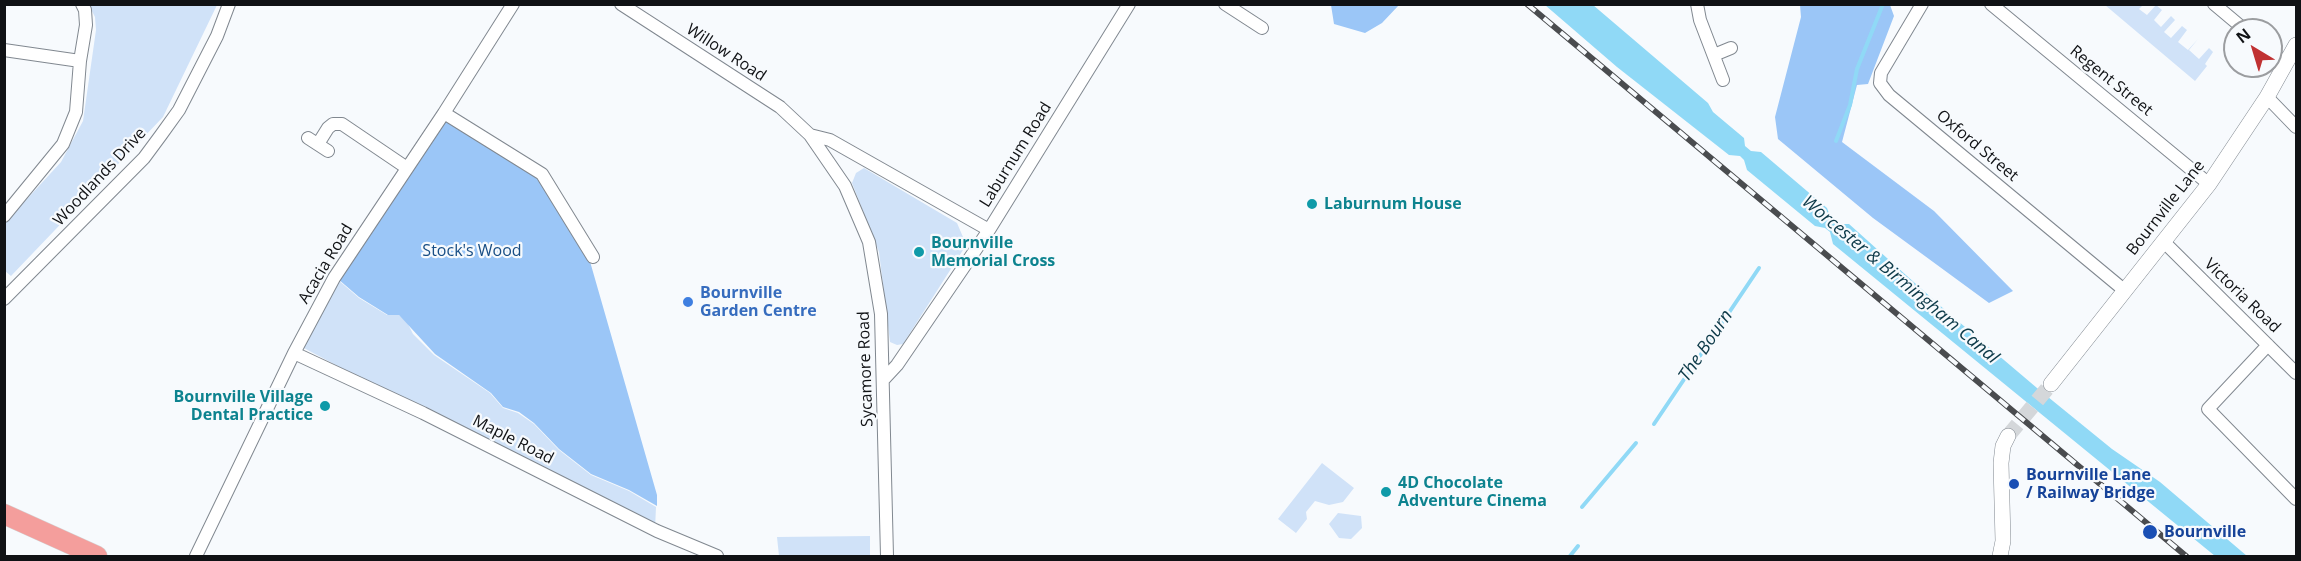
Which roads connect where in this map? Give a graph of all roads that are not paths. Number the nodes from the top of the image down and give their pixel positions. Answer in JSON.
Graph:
{"nodes":[{"id":1,"x":82,"y":4,"type":"edge"},
{"id":2,"x":229,"y":4,"type":"edge"},
{"id":3,"x":513,"y":4,"type":"edge"},
{"id":4,"x":621,"y":4,"type":"edge"},
{"id":5,"x":1129,"y":4,"type":"edge"},
{"id":6,"x":1225,"y":4,"type":"edge"},
{"id":7,"x":1697,"y":4,"type":"edge"},
{"id":8,"x":1922,"y":4,"type":"edge"},
{"id":9,"x":1991,"y":4,"type":"edge"},
{"id":10,"x":2214,"y":4,"type":"edge"},
{"id":11,"x":2231,"y":18,"type":"edge"},
{"id":12,"x":1262,"y":28,"type":"dead end"},
{"id":13,"x":2296,"y":45,"type":"edge"},
{"id":14,"x":1731,"y":48,"type":"dead end"},
{"id":15,"x":4,"y":50,"type":"edge"},
{"id":16,"x":1714,"y":56,"type":"junction"},
{"id":17,"x":80,"y":61,"type":"junction"},
{"id":18,"x":2283,"y":62,"type":"edge"},
{"id":19,"x":2286,"y":64,"type":"junction"},
{"id":20,"x":1723,"y":80,"type":"dead end"},
{"id":21,"x":2267,"y":98,"type":"junction"},
{"id":22,"x":444,"y":113,"type":"junction"},
{"id":23,"x":2296,"y":127,"type":"edge"},
{"id":24,"x":810,"y":135,"type":"junction"},
{"id":25,"x":318,"y":144,"type":"dead end"},
{"id":26,"x":407,"y":168,"type":"junction"},
{"id":27,"x":2210,"y":183,"type":"junction"},
{"id":28,"x":845,"y":186,"type":"joint"},
{"id":29,"x":4,"y":216,"type":"edge"},
{"id":30,"x":989,"y":230,"type":"junction"},
{"id":31,"x":2164,"y":242,"type":"junction"},
{"id":32,"x":593,"y":257,"type":"dead end"},
{"id":33,"x":2124,"y":290,"type":"junction"},
{"id":34,"x":6,"y":294,"type":"edge"},
{"id":35,"x":2268,"y":345,"type":"junction"},
{"id":36,"x":294,"y":353,"type":"junction"},
{"id":37,"x":2296,"y":373,"type":"edge"},
{"id":38,"x":884,"y":379,"type":"junction"},
{"id":39,"x":2051,"y":384,"type":"tunnel mouth"},
{"id":40,"x":2008,"y":436,"type":"tunnel mouth"},
{"id":41,"x":2296,"y":499,"type":"edge"},
{"id":42,"x":4,"y":514,"type":"edge"},
{"id":43,"x":97,"y":556,"type":"edge"},
{"id":44,"x":196,"y":556,"type":"edge"},
{"id":45,"x":717,"y":556,"type":"edge"},
{"id":46,"x":887,"y":556,"type":"edge"},
{"id":47,"x":2000,"y":556,"type":"edge"}],
"edges":[{"from":1,"to":17,"type":"street"},
{"from":2,"to":34,"type":"street","name":"Woodlands Drive"},
{"from":3,"to":22,"type":"street","name":"Acacia Road"},
{"from":4,"to":24,"type":"street","name":"Willow Road"},
{"from":5,"to":30,"type":"street","name":"Laburnum Road"},
{"from":6,"to":12,"type":"street"},
{"from":7,"to":16,"type":"street"},
{"from":8,"to":33,"type":"street","name":"Oxford Street"},
{"from":9,"to":27,"type":"street","name":"Regent Street"},
{"from":10,"to":11,"type":"street"},
{"from":13,"to":19,"type":"street","name":"Bournville Lane"},
{"from":14,"to":16,"type":"street"},
{"from":15,"to":17,"type":"street"},
{"from":16,"to":20,"type":"street"},
{"from":17,"to":29,"type":"street"},
{"from":18,"to":19,"type":"street"},
{"from":19,"to":21,"type":"street","name":"Bournville Lane"},
{"from":21,"to":23,"type":"street"},
{"from":21,"to":27,"type":"street","name":"Bournville Lane"},
{"from":22,"to":26,"type":"street","name":"Acacia Road"},
{"from":22,"to":32,"type":"street"},
{"from":24,"to":28,"type":"street","name":"Willow Road"},
{"from":24,"to":30,"type":"street","name":"Willow Road"},
{"from":25,"to":26,"type":"street"},
{"from":26,"to":36,"type":"street","name":"Acacia Road"},
{"from":27,"to":31,"type":"street","name":"Bournville Lane"},
{"from":28,"to":38,"type":"street","name":"Sycamore Road"},
{"from":30,"to":38,"type":"street","name":"Laburnum Road"},
{"from":31,"to":33,"type":"street","name":"Bournville Lane"},
{"from":31,"to":35,"type":"street","name":"Victoria Road"},
{"from":33,"to":39,"type":"street","name":"Bournville Lane"},
{"from":35,"to":37,"type":"street","name":"Victoria Road"},
{"from":35,"to":41,"type":"street"},
{"from":36,"to":44,"type":"street","name":"Acacia Road"},
{"from":36,"to":45,"type":"street","name":"Maple Road"},
{"from":38,"to":46,"type":"street","name":"Sycamore Road"},
{"from":40,"to":47,"type":"street"},
{"from":42,"to":43,"type":"highway"}]}
